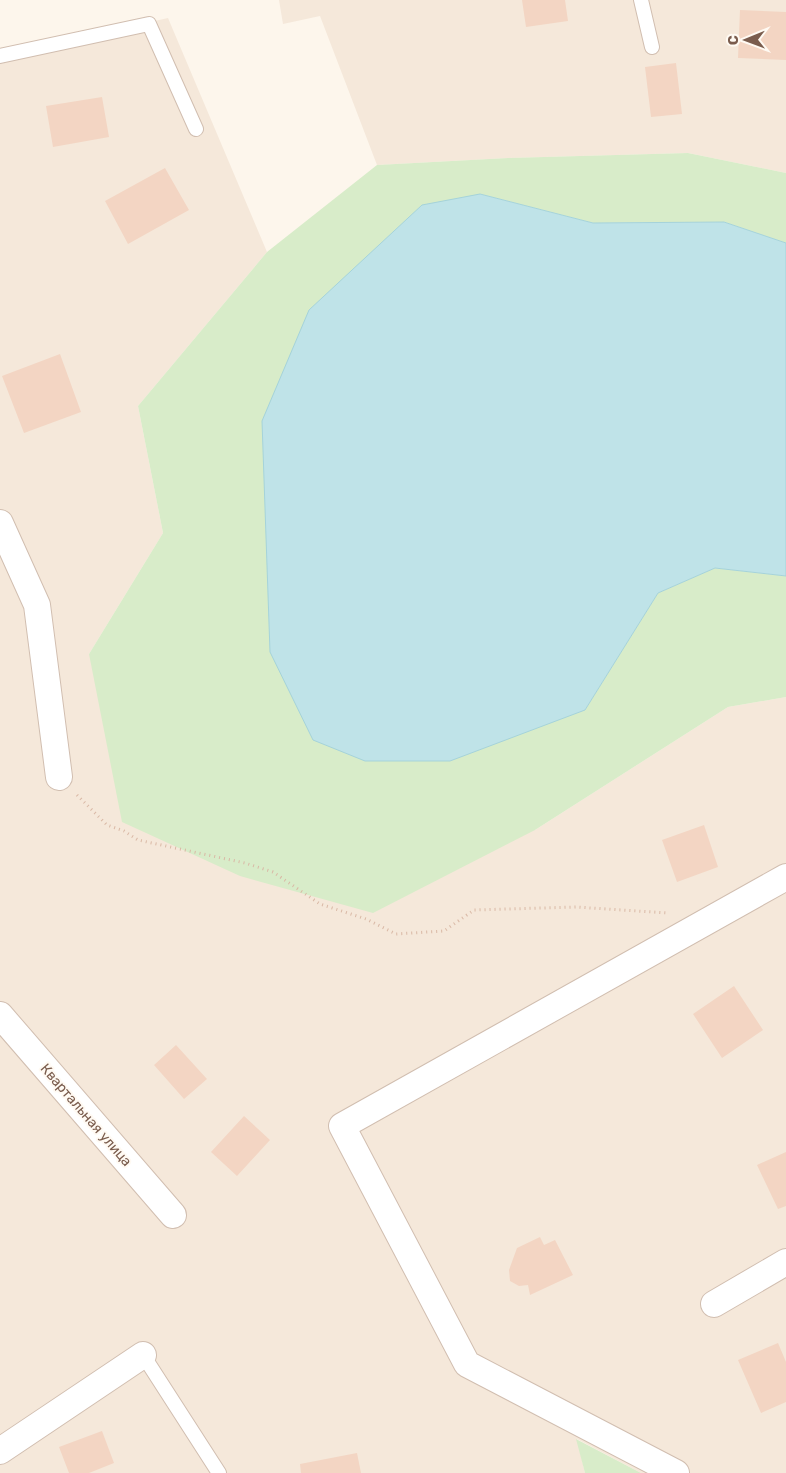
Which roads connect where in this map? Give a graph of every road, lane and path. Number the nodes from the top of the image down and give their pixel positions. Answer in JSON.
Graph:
{"nodes":[{"id":1,"x":641,"y":0,"type":"edge"},
{"id":2,"x":652,"y":46,"type":"dead end"},
{"id":3,"x":0,"y":56,"type":"edge"},
{"id":4,"x":196,"y":129,"type":"dead end"},
{"id":5,"x":0,"y":522,"type":"edge"},
{"id":6,"x":59,"y":777,"type":"joint"},
{"id":7,"x":786,"y":877,"type":"edge"},
{"id":8,"x":707,"y":922,"type":"junction"},
{"id":9,"x":0,"y":1015,"type":"edge"},
{"id":10,"x":173,"y":1215,"type":"dead end"},
{"id":11,"x":786,"y":1262,"type":"edge"},
{"id":12,"x":714,"y":1304,"type":"dead end"},
{"id":13,"x":143,"y":1355,"type":"joint"},
{"id":14,"x":0,"y":1451,"type":"edge"},
{"id":15,"x":219,"y":1473,"type":"edge"},
{"id":16,"x":676,"y":1473,"type":"edge"}],
"edges":[{"from":1,"to":2,"type":"lane"},
{"from":3,"to":4,"type":"lane"},
{"from":5,"to":6,"type":"street"},
{"from":6,"to":8,"type":"path"},
{"from":7,"to":8,"type":"street"},
{"from":8,"to":16,"type":"street"},
{"from":9,"to":10,"type":"street","name":"Квартальная улица"},
{"from":11,"to":12,"type":"street"},
{"from":13,"to":14,"type":"street"},
{"from":13,"to":15,"type":"lane"}]}
